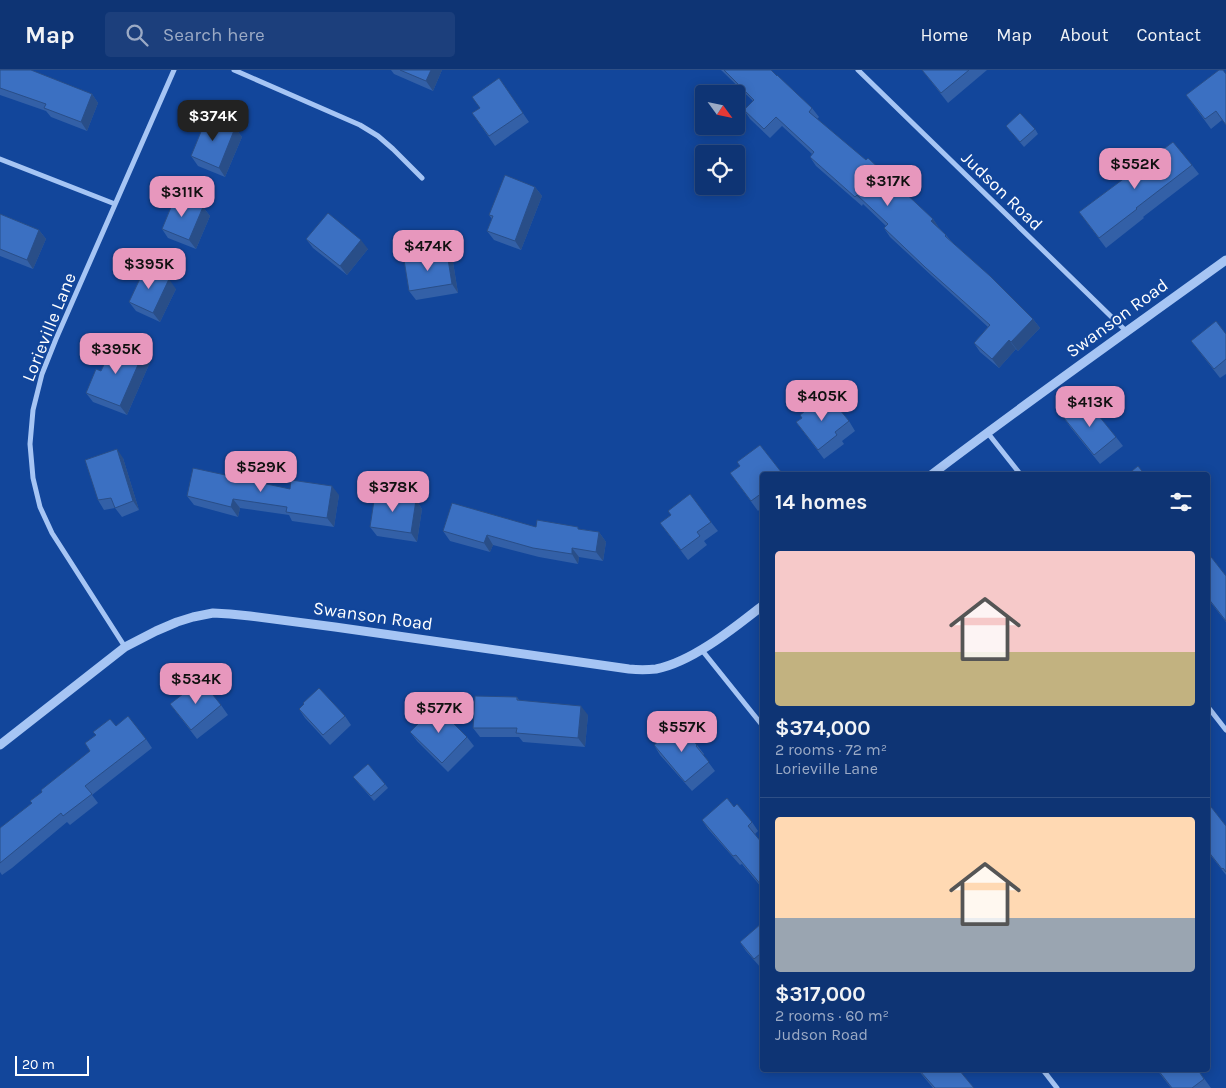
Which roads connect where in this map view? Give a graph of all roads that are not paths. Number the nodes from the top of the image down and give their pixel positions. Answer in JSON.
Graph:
{"nodes":[{"id":1,"x":174,"y":70,"type":"edge"},
{"id":2,"x":234,"y":70,"type":"edge"},
{"id":3,"x":858,"y":70,"type":"edge"},
{"id":4,"x":0,"y":159,"type":"edge"},
{"id":5,"x":422,"y":178,"type":"dead end"},
{"id":6,"x":115,"y":204,"type":"junction"},
{"id":7,"x":1226,"y":260,"type":"edge"},
{"id":8,"x":1127,"y":332,"type":"junction"},
{"id":9,"x":987,"y":432,"type":"junction"},
{"id":10,"x":936,"y":472,"type":"edge"},
{"id":11,"x":1019,"y":472,"type":"edge"},
{"id":12,"x":760,"y":608,"type":"edge"},
{"id":13,"x":125,"y":647,"type":"junction"},
{"id":14,"x":701,"y":649,"type":"junction"},
{"id":15,"x":1210,"y":710,"type":"edge"},
{"id":16,"x":760,"y":723,"type":"edge"},
{"id":17,"x":1226,"y":730,"type":"edge"},
{"id":18,"x":0,"y":745,"type":"edge"},
{"id":19,"x":1045,"y":1072,"type":"edge"},
{"id":20,"x":1057,"y":1088,"type":"edge"}],
"edges":[{"from":1,"to":6,"type":"street","name":"Lorieville Lane"},
{"from":2,"to":5,"type":"street"},
{"from":3,"to":8,"type":"street","name":"Judson Road"},
{"from":4,"to":6,"type":"street"},
{"from":6,"to":13,"type":"street","name":"Lorieville Lane"},
{"from":7,"to":8,"type":"street","name":"Swanson Road"},
{"from":8,"to":9,"type":"street","name":"Swanson Road"},
{"from":9,"to":10,"type":"street","name":"Swanson Road"},
{"from":9,"to":11,"type":"street"},
{"from":12,"to":14,"type":"street","name":"Swanson Road"},
{"from":13,"to":14,"type":"street","name":"Swanson Road"},
{"from":13,"to":18,"type":"street","name":"Swanson Road"},
{"from":14,"to":16,"type":"street"},
{"from":15,"to":17,"type":"street"},
{"from":19,"to":20,"type":"street"}]}
